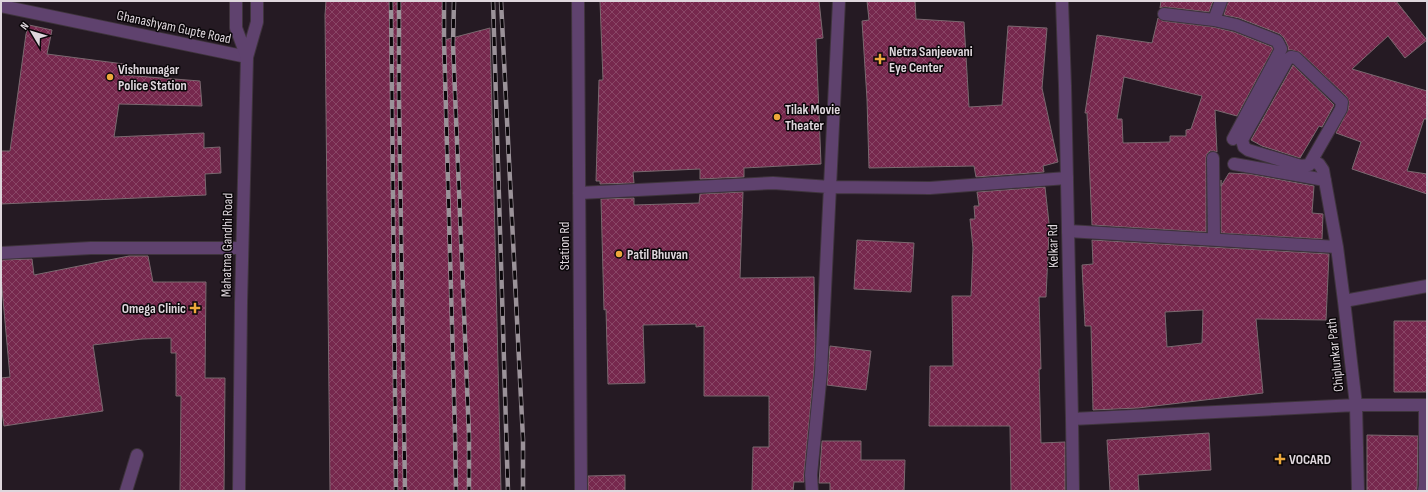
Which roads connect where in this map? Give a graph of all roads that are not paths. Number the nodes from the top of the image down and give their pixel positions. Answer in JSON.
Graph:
{"nodes":[{"id":1,"x":236,"y":1,"type":"edge"},
{"id":2,"x":257,"y":1,"type":"edge"},
{"id":3,"x":578,"y":1,"type":"edge"},
{"id":4,"x":839,"y":1,"type":"edge"},
{"id":5,"x":1062,"y":1,"type":"edge"},
{"id":6,"x":1221,"y":1,"type":"edge"},
{"id":7,"x":1,"y":6,"type":"edge"},
{"id":8,"x":1164,"y":14,"type":"dead end"},
{"id":9,"x":1214,"y":20,"type":"junction"},
{"id":10,"x":247,"y":57,"type":"junction"},
{"id":11,"x":1233,"y":139,"type":"dead end"},
{"id":12,"x":1212,"y":158,"type":"dead end"},
{"id":13,"x":1312,"y":161,"type":"junction"},
{"id":14,"x":1234,"y":164,"type":"dead end"},
{"id":15,"x":1067,"y":178,"type":"junction"},
{"id":16,"x":1325,"y":180,"type":"junction"},
{"id":17,"x":830,"y":187,"type":"junction"},
{"id":18,"x":579,"y":193,"type":"junction"},
{"id":19,"x":1068,"y":231,"type":"junction"},
{"id":20,"x":1214,"y":239,"type":"junction"},
{"id":21,"x":1338,"y":247,"type":"junction"},
{"id":22,"x":242,"y":248,"type":"junction"},
{"id":23,"x":1,"y":253,"type":"edge"},
{"id":24,"x":1427,"y":286,"type":"edge"},
{"id":25,"x":1344,"y":300,"type":"junction"},
{"id":26,"x":1356,"y":405,"type":"junction"},
{"id":27,"x":1426,"y":405,"type":"edge"},
{"id":28,"x":1072,"y":419,"type":"junction"},
{"id":29,"x":137,"y":455,"type":"dead end"},
{"id":30,"x":126,"y":491,"type":"edge"},
{"id":31,"x":239,"y":491,"type":"edge"},
{"id":32,"x":581,"y":491,"type":"edge"},
{"id":33,"x":812,"y":491,"type":"edge"},
{"id":34,"x":1072,"y":491,"type":"edge"},
{"id":35,"x":1358,"y":491,"type":"edge"},
{"id":36,"x":1424,"y":491,"type":"edge"}],
"edges":[{"from":1,"to":10,"type":"street","name":"Mahatma Gandhi Road"},
{"from":2,"to":10,"type":"street"},
{"from":3,"to":18,"type":"street","name":"Station Rd"},
{"from":4,"to":17,"type":"street"},
{"from":5,"to":15,"type":"street","name":"Kelkar Rd"},
{"from":6,"to":9,"type":"street"},
{"from":7,"to":10,"type":"street","name":"Ghanashyam Gupte Road"},
{"from":8,"to":9,"type":"street"},
{"from":9,"to":11,"type":"street"},
{"from":10,"to":22,"type":"street","name":"Mahatma Gandhi Road"},
{"from":12,"to":20,"type":"street"},
{"from":13,"to":13,"type":"street"},
{"from":13,"to":16,"type":"street"},
{"from":14,"to":16,"type":"street"},
{"from":15,"to":17,"type":"street"},
{"from":15,"to":19,"type":"street","name":"Kelkar Rd"},
{"from":16,"to":21,"type":"street"},
{"from":17,"to":18,"type":"street"},
{"from":17,"to":33,"type":"street"},
{"from":18,"to":32,"type":"street","name":"Station Rd"},
{"from":19,"to":20,"type":"street"},
{"from":19,"to":28,"type":"street","name":"Kelkar Rd"},
{"from":20,"to":21,"type":"street"},
{"from":21,"to":25,"type":"street"},
{"from":22,"to":23,"type":"street"},
{"from":22,"to":31,"type":"street","name":"Mahatma Gandhi Road"},
{"from":24,"to":25,"type":"street","name":"Chiplunkar Path"},
{"from":25,"to":26,"type":"street","name":"Chiplunkar Path"},
{"from":26,"to":27,"type":"street"},
{"from":26,"to":28,"type":"street"},
{"from":26,"to":35,"type":"street","name":"Chiplunkar Path"},
{"from":27,"to":36,"type":"street"},
{"from":28,"to":34,"type":"street","name":"Kelkar Rd"},
{"from":29,"to":30,"type":"street"}]}
